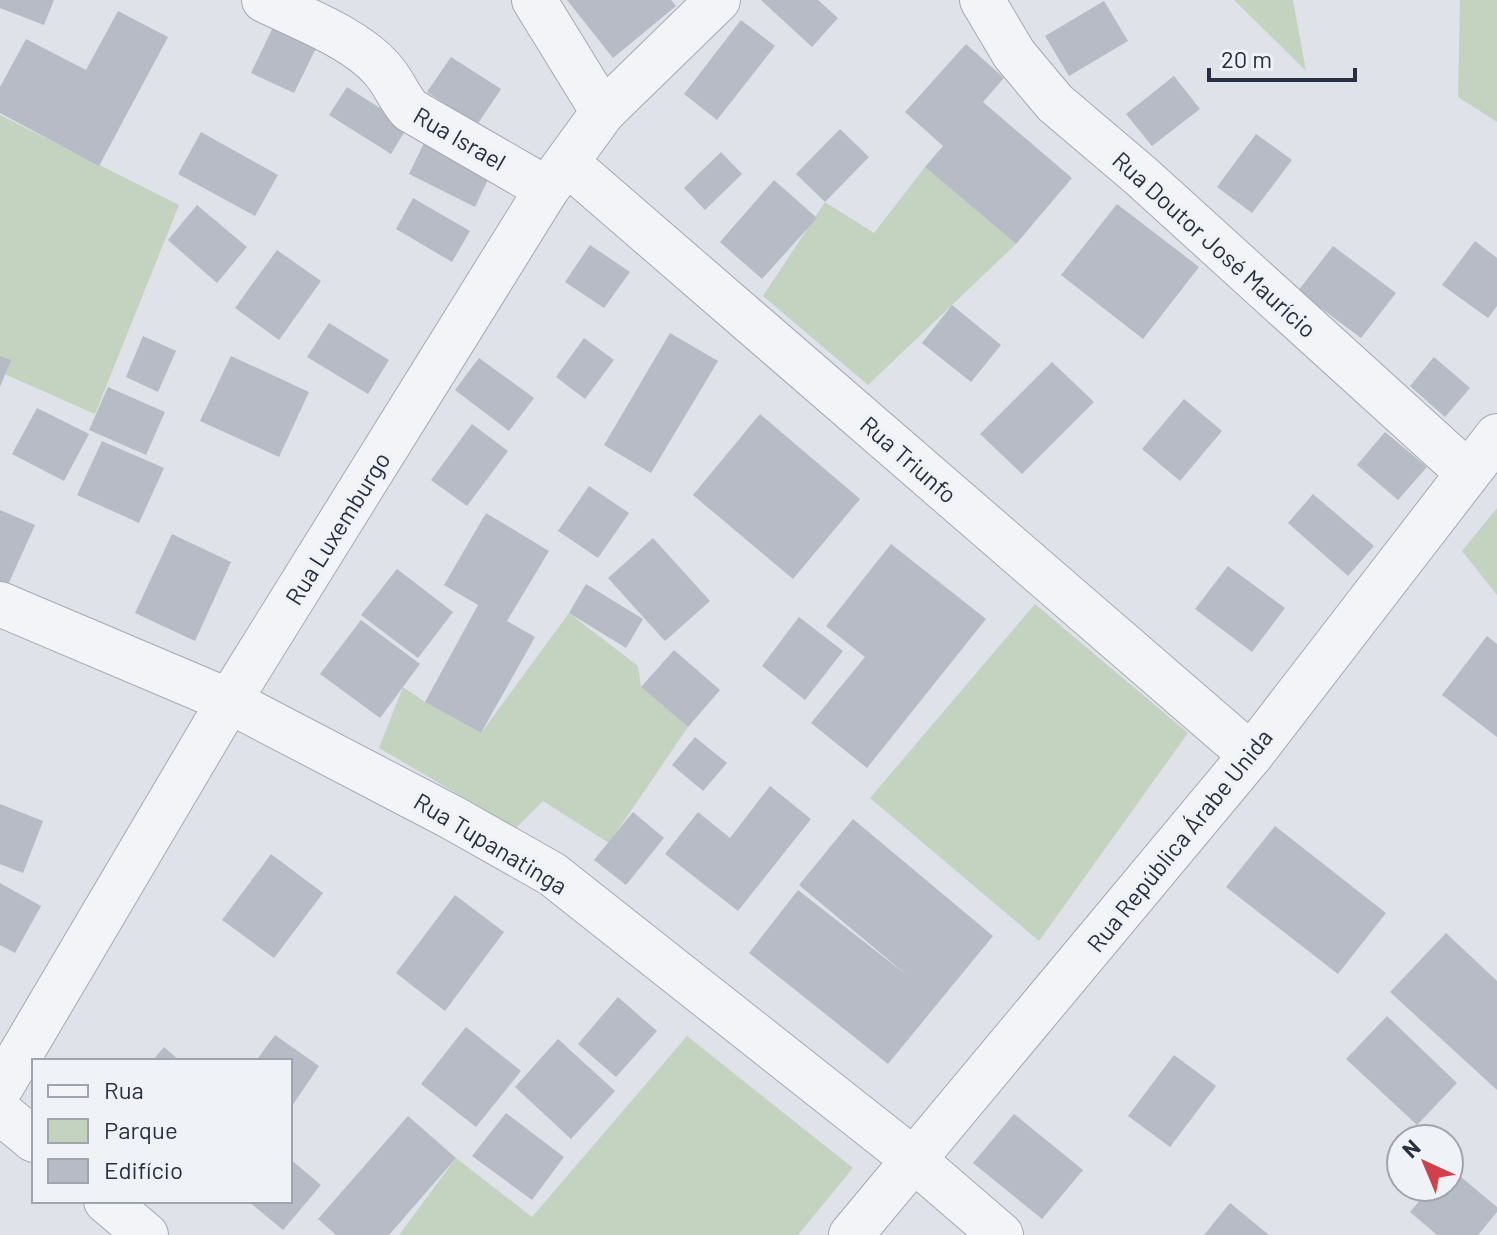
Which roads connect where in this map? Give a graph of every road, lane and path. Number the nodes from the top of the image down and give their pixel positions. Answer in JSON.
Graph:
{"nodes":[{"id":1,"x":264,"y":0,"type":"edge"},
{"id":2,"x":534,"y":0,"type":"edge"},
{"id":3,"x":718,"y":0,"type":"edge"},
{"id":4,"x":982,"y":0,"type":"edge"},
{"id":5,"x":603,"y":112,"type":"junction"},
{"id":6,"x":557,"y":176,"type":"junction"},
{"id":7,"x":1497,"y":436,"type":"edge"},
{"id":8,"x":1467,"y":472,"type":"junction"},
{"id":9,"x":0,"y":604,"type":"edge"},
{"id":10,"x":229,"y":701,"type":"junction"},
{"id":11,"x":1251,"y":755,"type":"junction"},
{"id":12,"x":0,"y":1089,"type":"edge"},
{"id":13,"x":0,"y":1112,"type":"edge"},
{"id":14,"x":32,"y":1138,"type":"edge"},
{"id":15,"x":914,"y":1160,"type":"junction"},
{"id":16,"x":108,"y":1203,"type":"edge"},
{"id":17,"x":146,"y":1235,"type":"edge"},
{"id":18,"x":851,"y":1235,"type":"edge"},
{"id":19,"x":1001,"y":1235,"type":"edge"}],
"edges":[{"from":1,"to":6,"type":"street","name":"Rua Israel"},
{"from":2,"to":5,"type":"street"},
{"from":3,"to":5,"type":"street","name":"Rua Luxemburgo"},
{"from":4,"to":8,"type":"street","name":"Rua Doutor José Maurício"},
{"from":5,"to":6,"type":"street","name":"Rua Luxemburgo"},
{"from":6,"to":10,"type":"street","name":"Rua Luxemburgo"},
{"from":6,"to":11,"type":"street","name":"Rua Triunfo"},
{"from":7,"to":8,"type":"street","name":"Rua República Árabe Unida"},
{"from":8,"to":11,"type":"street","name":"Rua República Árabe Unida"},
{"from":9,"to":10,"type":"street","name":"Rua Tupanatinga"},
{"from":10,"to":12,"type":"street","name":"Rua Luxemburgo"},
{"from":10,"to":15,"type":"street","name":"Rua Tupanatinga"},
{"from":11,"to":15,"type":"street","name":"Rua República Árabe Unida"},
{"from":13,"to":14,"type":"street"},
{"from":15,"to":18,"type":"street","name":"Rua República Árabe Unida"},
{"from":15,"to":19,"type":"street","name":"Rua Tupanatinga"},
{"from":16,"to":17,"type":"street"}]}
